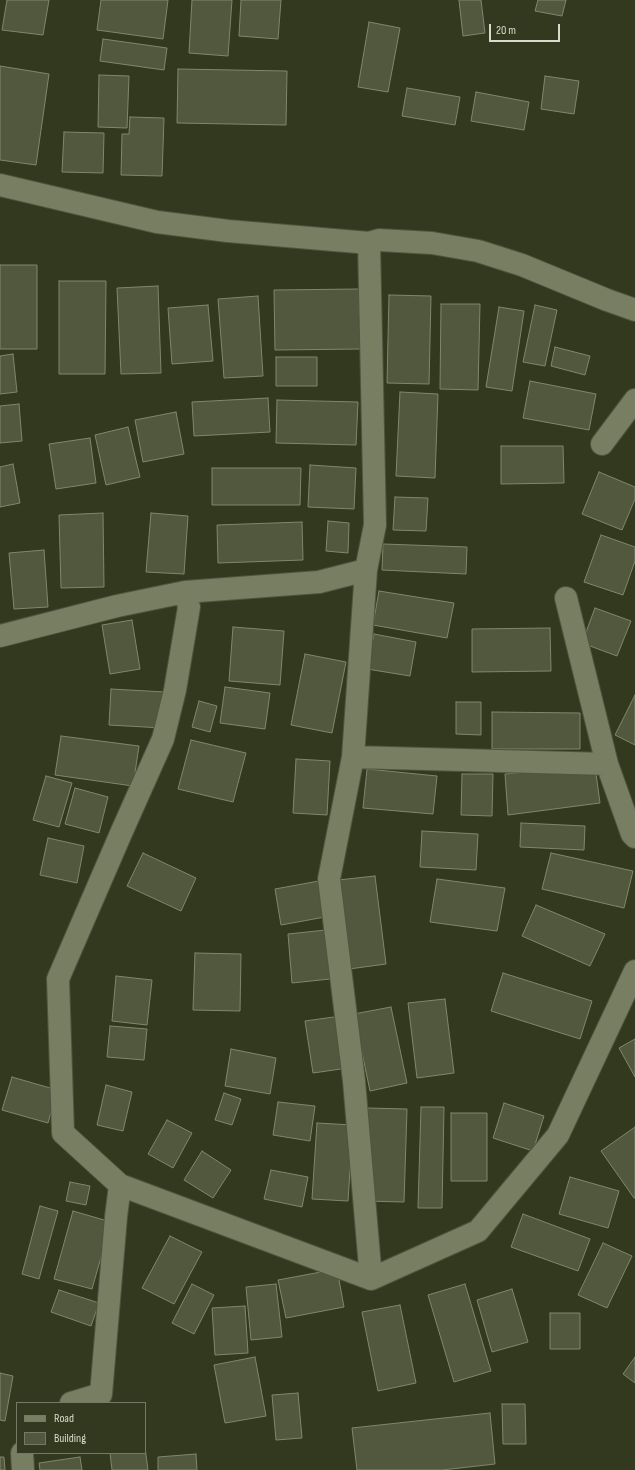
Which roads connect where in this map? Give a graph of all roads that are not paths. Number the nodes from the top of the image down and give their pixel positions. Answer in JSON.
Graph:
{"nodes":[{"id":1,"x":0,"y":185,"type":"edge"},
{"id":2,"x":369,"y":243,"type":"junction"},
{"id":3,"x":635,"y":310,"type":"edge"},
{"id":4,"x":635,"y":400,"type":"edge"},
{"id":5,"x":602,"y":444,"type":"dead end"},
{"id":6,"x":366,"y":570,"type":"junction"},
{"id":7,"x":185,"y":592,"type":"junction"},
{"id":8,"x":566,"y":598,"type":"dead end"},
{"id":9,"x":0,"y":636,"type":"edge"},
{"id":10,"x":354,"y":757,"type":"junction"},
{"id":11,"x":607,"y":764,"type":"junction"},
{"id":12,"x":635,"y":837,"type":"edge"},
{"id":13,"x":635,"y":970,"type":"edge"},
{"id":14,"x":120,"y":1185,"type":"junction"},
{"id":15,"x":371,"y":1279,"type":"junction"},
{"id":16,"x":75,"y":1402,"type":"edge"},
{"id":17,"x":22,"y":1454,"type":"edge"},
{"id":18,"x":23,"y":1470,"type":"edge"}],
"edges":[{"from":1,"to":2,"type":"street"},
{"from":2,"to":3,"type":"street"},
{"from":2,"to":6,"type":"street"},
{"from":4,"to":5,"type":"street"},
{"from":6,"to":7,"type":"street"},
{"from":6,"to":10,"type":"street"},
{"from":7,"to":9,"type":"street"},
{"from":7,"to":14,"type":"street"},
{"from":8,"to":11,"type":"street"},
{"from":10,"to":11,"type":"street"},
{"from":10,"to":15,"type":"street"},
{"from":11,"to":12,"type":"street"},
{"from":13,"to":15,"type":"street"},
{"from":14,"to":15,"type":"street"},
{"from":14,"to":16,"type":"street"},
{"from":17,"to":18,"type":"street"}]}
